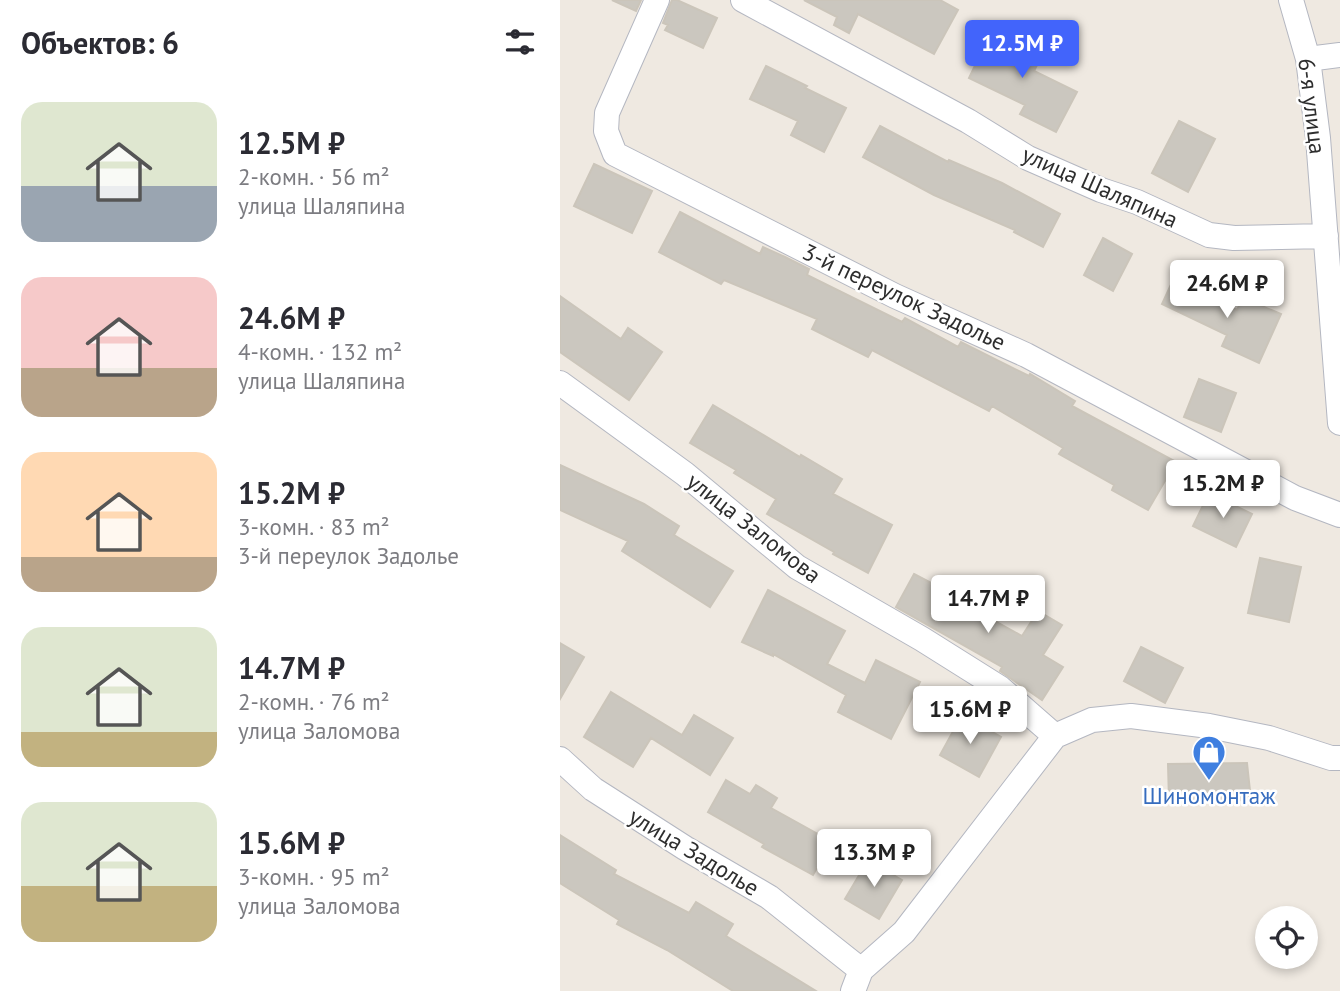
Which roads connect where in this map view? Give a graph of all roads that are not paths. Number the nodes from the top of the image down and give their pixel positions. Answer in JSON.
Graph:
{"nodes":[{"id":1,"x":657,"y":0,"type":"edge"},
{"id":2,"x":743,"y":0,"type":"edge"},
{"id":3,"x":1291,"y":0,"type":"edge"},
{"id":4,"x":1340,"y":55,"type":"edge"},
{"id":5,"x":1308,"y":59,"type":"junction"},
{"id":6,"x":1325,"y":236,"type":"junction"},
{"id":7,"x":1335,"y":316,"type":"edge"},
{"id":8,"x":560,"y":383,"type":"edge"},
{"id":9,"x":1340,"y":423,"type":"edge"},
{"id":10,"x":1340,"y":515,"type":"edge"},
{"id":11,"x":1055,"y":736,"type":"junction"},
{"id":12,"x":1340,"y":758,"type":"edge"},
{"id":13,"x":560,"y":760,"type":"edge"},
{"id":14,"x":857,"y":981,"type":"edge"}],
"edges":[{"from":1,"to":10,"type":"street","name":"3-й переулок Задолье"},
{"from":2,"to":6,"type":"street","name":"улица Шаляпина"},
{"from":3,"to":5,"type":"street","name":"6-я улица"},
{"from":4,"to":5,"type":"street"},
{"from":5,"to":6,"type":"street","name":"6-я улица"},
{"from":6,"to":7,"type":"street","name":"6-я улица"},
{"from":7,"to":9,"type":"street","name":"6-я улица"},
{"from":8,"to":11,"type":"street","name":"улица Заломова"},
{"from":11,"to":12,"type":"street"},
{"from":11,"to":14,"type":"street"},
{"from":13,"to":14,"type":"street","name":"улица Задолье"}]}
